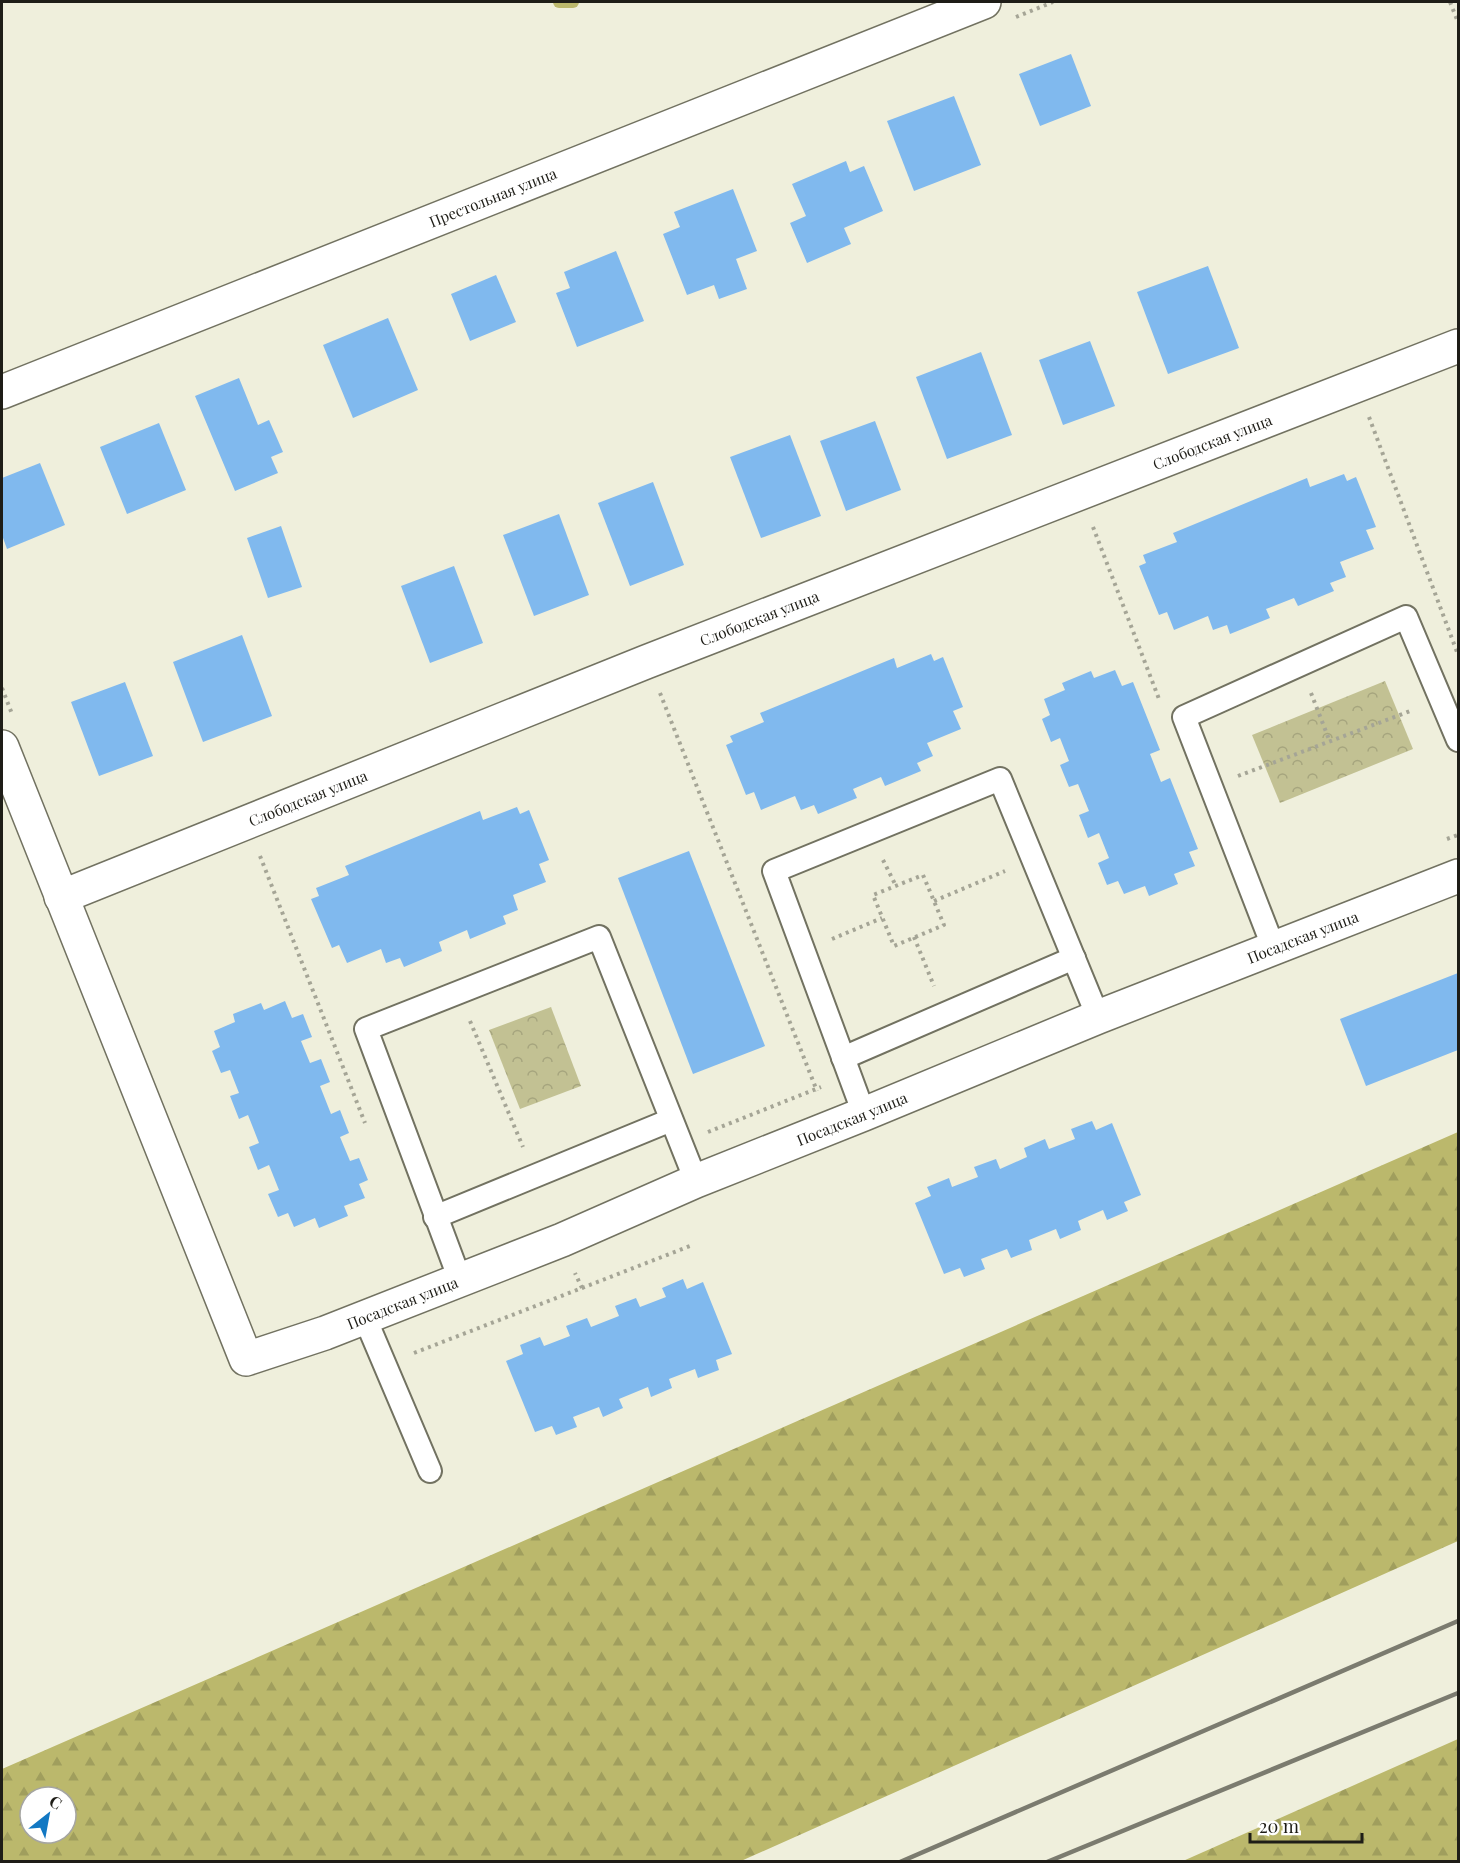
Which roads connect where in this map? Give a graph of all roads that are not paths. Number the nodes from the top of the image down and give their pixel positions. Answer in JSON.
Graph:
{"nodes":[{"id":1,"x":984,"y":2,"type":"edge"},
{"id":2,"x":1458,"y":346,"type":"edge"},
{"id":3,"x":2,"y":392,"type":"edge"},
{"id":4,"x":1458,"y":740,"type":"edge"},
{"id":5,"x":2,"y":747,"type":"edge"},
{"id":6,"x":1458,"y":876,"type":"edge"},
{"id":7,"x":62,"y":897,"type":"junction"},
{"id":8,"x":1274,"y":949,"type":"junction"},
{"id":9,"x":1074,"y":958,"type":"junction"},
{"id":10,"x":1098,"y":1017,"type":"junction"},
{"id":11,"x":843,"y":1058,"type":"junction"},
{"id":12,"x":864,"y":1114,"type":"junction"},
{"id":13,"x":671,"y":1120,"type":"junction"},
{"id":14,"x":696,"y":1181,"type":"junction"},
{"id":15,"x":435,"y":1217,"type":"junction"},
{"id":16,"x":460,"y":1280,"type":"junction"},
{"id":17,"x":365,"y":1318,"type":"junction"},
{"id":18,"x":430,"y":1471,"type":"dead end"}],
"edges":[{"from":1,"to":3,"type":"street","name":"Престольная улица"},
{"from":2,"to":7,"type":"street","name":"Слободская улица"},
{"from":4,"to":8,"type":"lane"},
{"from":5,"to":7,"type":"street"},
{"from":6,"to":8,"type":"street","name":"Посадская улица"},
{"from":7,"to":17,"type":"street","name":"Посадская улица"},
{"from":8,"to":10,"type":"street","name":"Посадская улица"},
{"from":9,"to":10,"type":"lane"},
{"from":9,"to":11,"type":"lane"},
{"from":9,"to":11,"type":"lane"},
{"from":10,"to":12,"type":"street","name":"Посадская улица"},
{"from":11,"to":12,"type":"lane"},
{"from":12,"to":14,"type":"street","name":"Посадская улица"},
{"from":13,"to":14,"type":"lane"},
{"from":13,"to":15,"type":"lane"},
{"from":13,"to":15,"type":"lane"},
{"from":14,"to":16,"type":"street","name":"Посадская улица"},
{"from":15,"to":16,"type":"lane"},
{"from":16,"to":17,"type":"street","name":"Посадская улица"},
{"from":17,"to":18,"type":"lane"}]}
